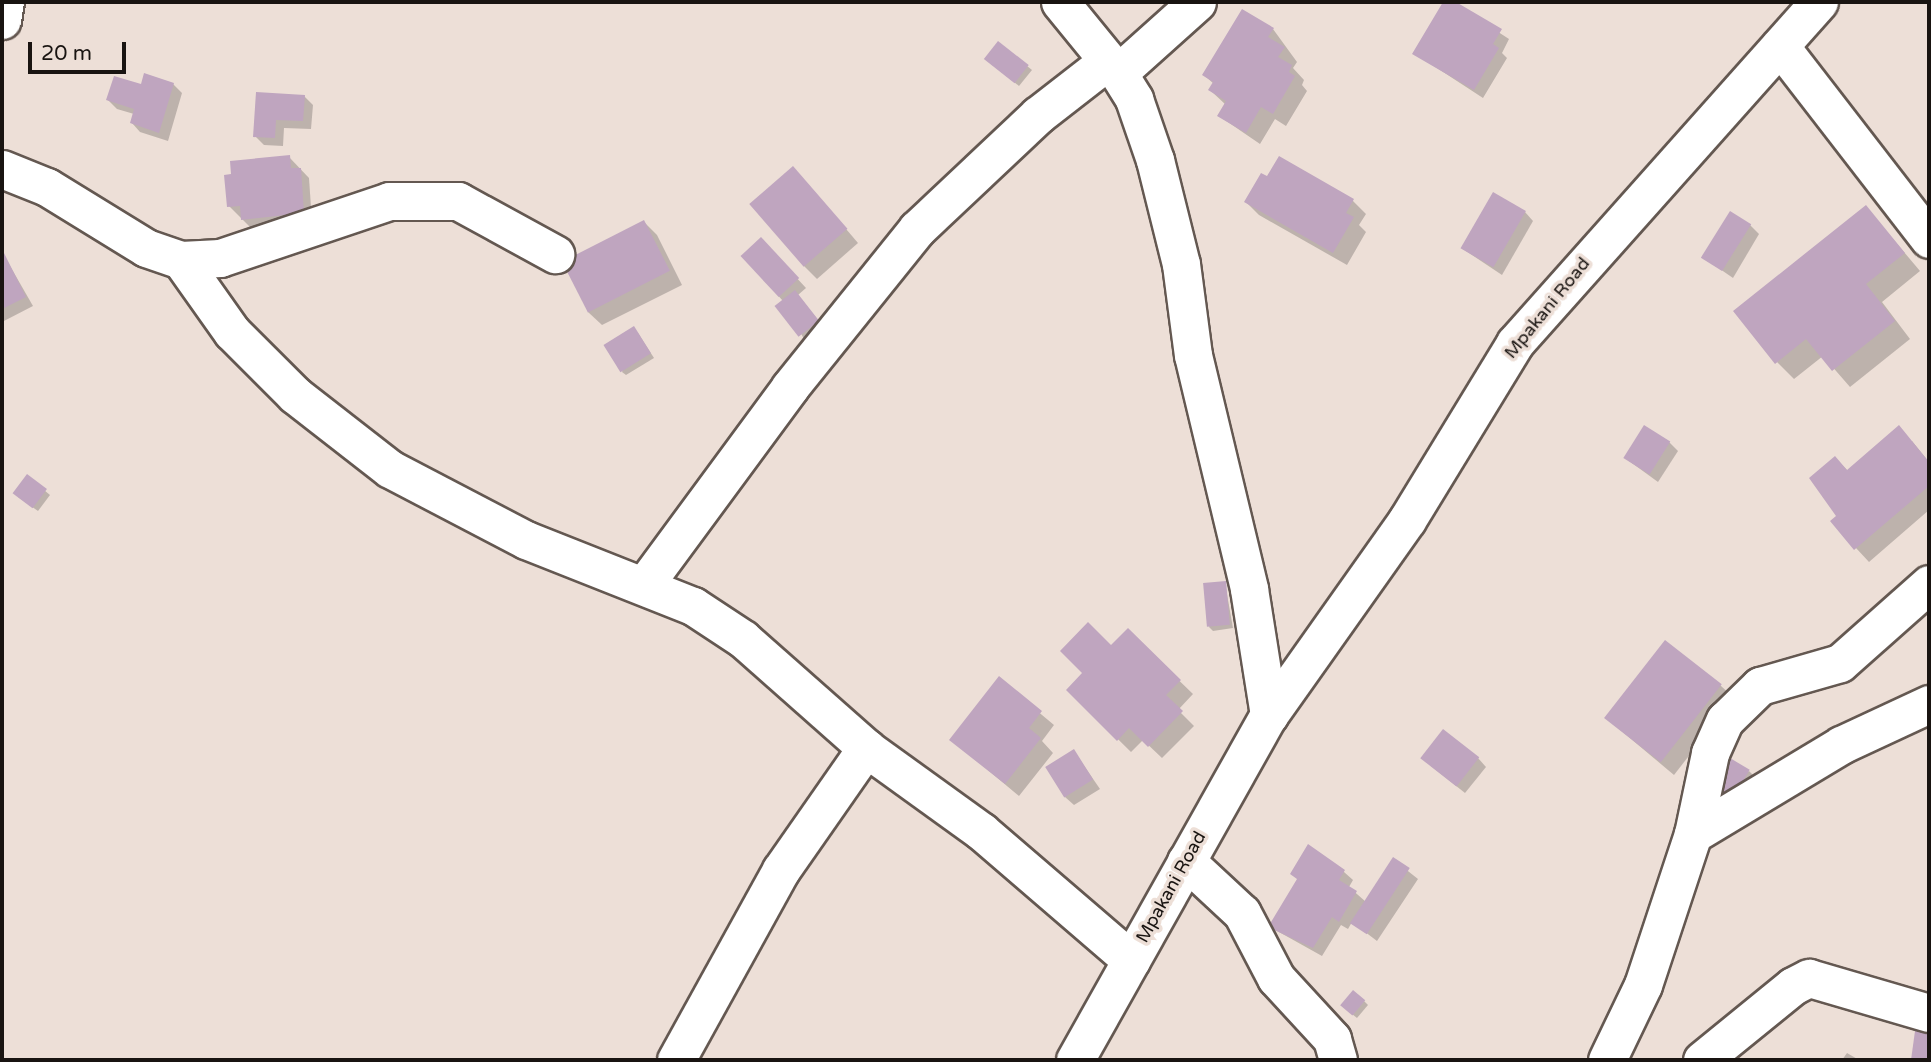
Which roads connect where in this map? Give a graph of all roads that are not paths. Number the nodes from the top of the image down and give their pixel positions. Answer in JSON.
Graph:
{"nodes":[{"id":1,"x":5,"y":2,"type":"edge"},
{"id":2,"x":1060,"y":2,"type":"edge"},
{"id":3,"x":1197,"y":2,"type":"edge"},
{"id":4,"x":1819,"y":2,"type":"edge"},
{"id":5,"x":2,"y":20,"type":"edge"},
{"id":6,"x":1780,"y":46,"type":"junction"},
{"id":7,"x":1112,"y":67,"type":"junction"},
{"id":8,"x":2,"y":163,"type":"edge"},
{"id":9,"x":2,"y":169,"type":"edge"},
{"id":10,"x":1929,"y":239,"type":"edge"},
{"id":11,"x":555,"y":254,"type":"dead end"},
{"id":12,"x":181,"y":260,"type":"junction"},
{"id":13,"x":645,"y":584,"type":"junction"},
{"id":14,"x":1929,"y":584,"type":"edge"},
{"id":15,"x":1929,"y":704,"type":"edge"},
{"id":16,"x":1269,"y":715,"type":"junction"},
{"id":17,"x":866,"y":748,"type":"junction"},
{"id":18,"x":1693,"y":834,"type":"junction"},
{"id":19,"x":1186,"y":861,"type":"junction"},
{"id":20,"x":1131,"y":960,"type":"junction"},
{"id":21,"x":1929,"y":1013,"type":"edge"},
{"id":22,"x":1088,"y":1051,"type":"edge"},
{"id":23,"x":676,"y":1060,"type":"edge"},
{"id":24,"x":1338,"y":1060,"type":"edge"},
{"id":25,"x":1607,"y":1060,"type":"edge"},
{"id":26,"x":1702,"y":1060,"type":"edge"}],
"edges":[{"from":1,"to":5,"type":"street"},
{"from":2,"to":7,"type":"street"},
{"from":3,"to":7,"type":"street"},
{"from":4,"to":6,"type":"street","name":"Mpakani Road"},
{"from":6,"to":10,"type":"street"},
{"from":6,"to":16,"type":"street","name":"Mpakani Road"},
{"from":7,"to":13,"type":"street"},
{"from":7,"to":16,"type":"street"},
{"from":8,"to":9,"type":"street"},
{"from":9,"to":12,"type":"street"},
{"from":11,"to":12,"type":"street"},
{"from":12,"to":13,"type":"street"},
{"from":13,"to":17,"type":"street"},
{"from":14,"to":18,"type":"street"},
{"from":15,"to":18,"type":"street"},
{"from":16,"to":19,"type":"street","name":"Mpakani Road"},
{"from":17,"to":20,"type":"street"},
{"from":17,"to":23,"type":"street"},
{"from":18,"to":25,"type":"street"},
{"from":19,"to":20,"type":"street","name":"Mpakani Road"},
{"from":19,"to":24,"type":"street"},
{"from":20,"to":22,"type":"street","name":"Mpakani Road"},
{"from":21,"to":26,"type":"street"}]}
